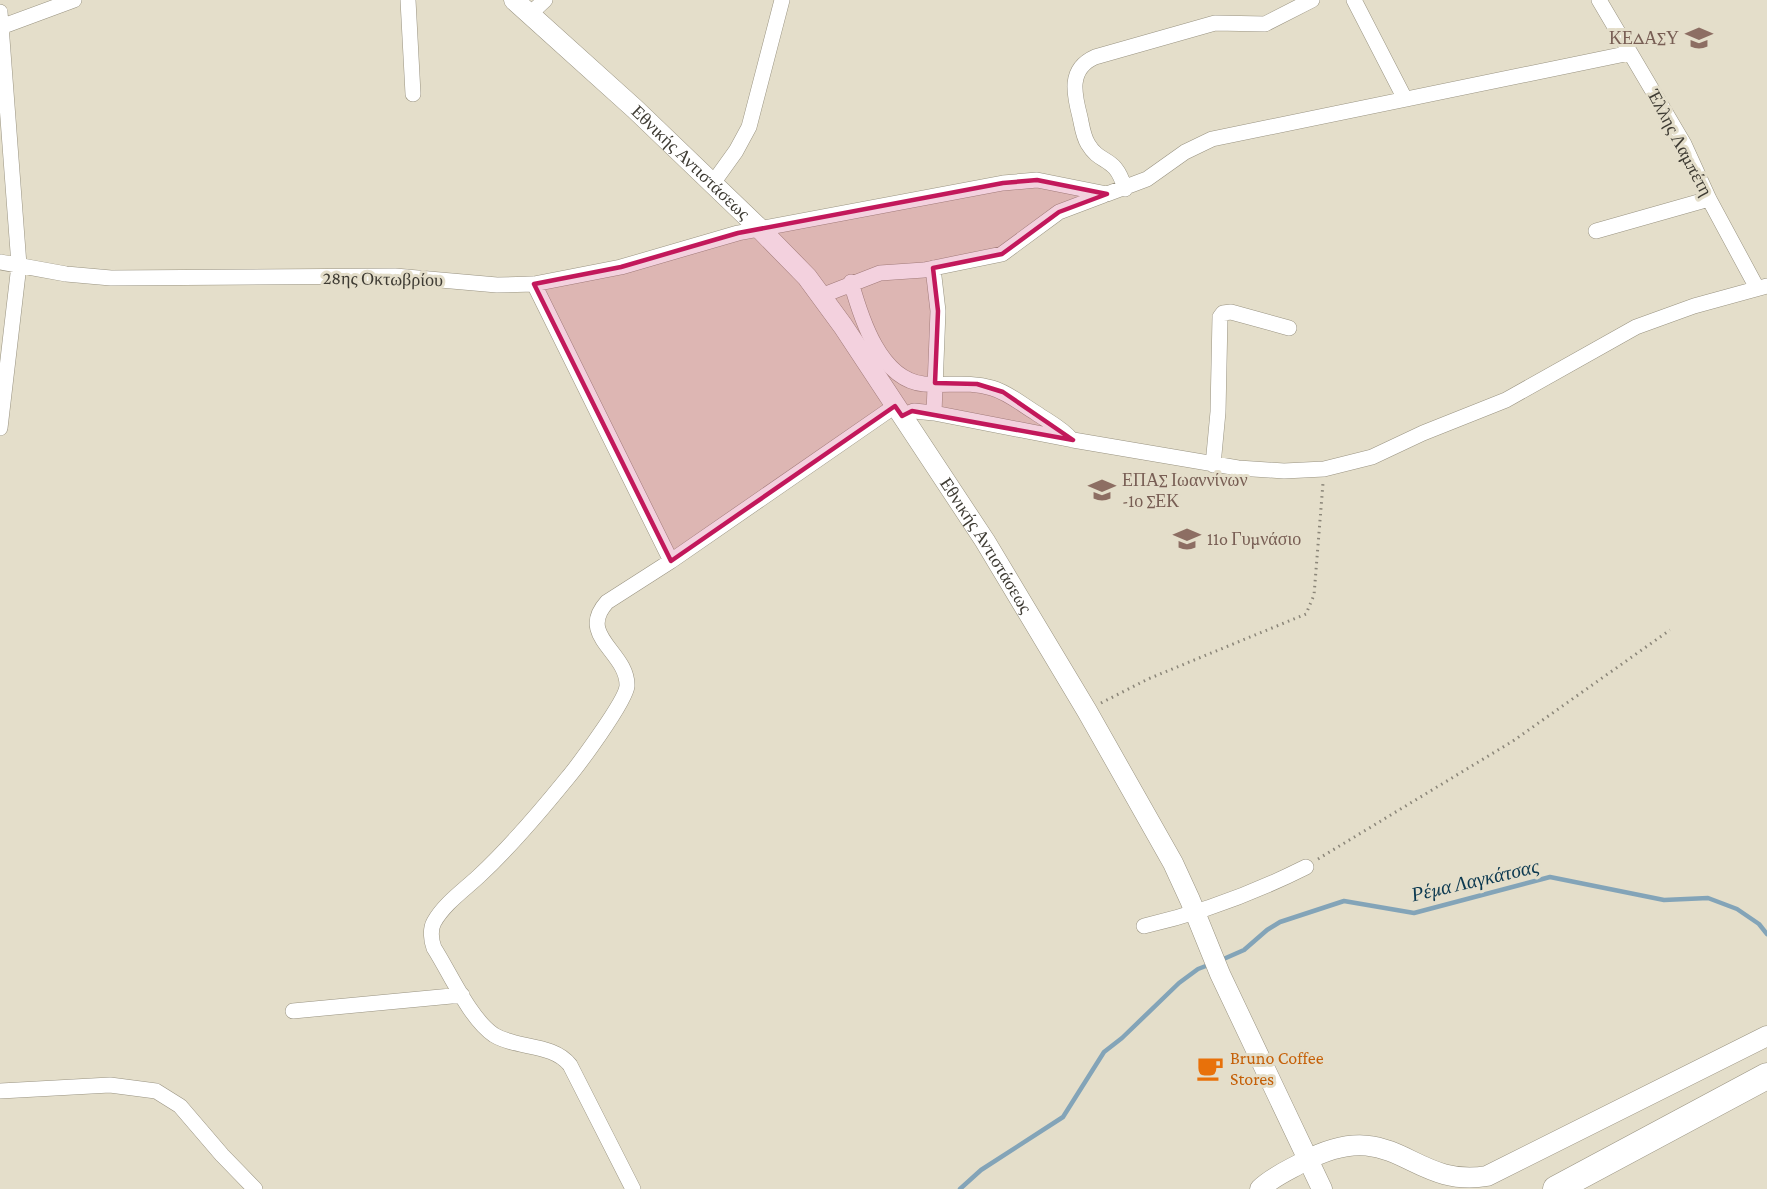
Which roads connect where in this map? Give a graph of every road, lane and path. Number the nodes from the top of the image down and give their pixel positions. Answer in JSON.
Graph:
{"nodes":[{"id":1,"x":74,"y":0,"type":"edge"},
{"id":2,"x":408,"y":0,"type":"edge"},
{"id":3,"x":514,"y":0,"type":"edge"},
{"id":4,"x":545,"y":0,"type":"edge"},
{"id":5,"x":782,"y":0,"type":"edge"},
{"id":6,"x":1312,"y":0,"type":"edge"},
{"id":7,"x":1354,"y":0,"type":"edge"},
{"id":8,"x":1599,"y":0,"type":"edge"},
{"id":9,"x":530,"y":14,"type":"junction"},
{"id":10,"x":1,"y":19,"type":"edge"},
{"id":11,"x":1630,"y":53,"type":"junction"},
{"id":12,"x":413,"y":94,"type":"dead end"},
{"id":13,"x":1405,"y":99,"type":"junction"},
{"id":14,"x":713,"y":183,"type":"junction"},
{"id":15,"x":1125,"y":189,"type":"junction"},
{"id":16,"x":1107,"y":194,"type":"junction"},
{"id":17,"x":1709,"y":199,"type":"junction"},
{"id":18,"x":760,"y":230,"type":"junction"},
{"id":19,"x":1596,"y":231,"type":"dead end"},
{"id":20,"x":0,"y":262,"type":"edge"},
{"id":21,"x":19,"y":265,"type":"junction"},
{"id":22,"x":933,"y":268,"type":"junction"},
{"id":23,"x":851,"y":282,"type":"junction"},
{"id":24,"x":534,"y":284,"type":"junction"},
{"id":25,"x":1762,"y":287,"type":"edge"},
{"id":26,"x":821,"y":296,"type":"junction"},
{"id":27,"x":1289,"y":328,"type":"dead end"},
{"id":28,"x":934,"y":384,"type":"junction"},
{"id":29,"x":899,"y":411,"type":"junction"},
{"id":30,"x":934,"y":413,"type":"junction"},
{"id":31,"x":0,"y":428,"type":"edge"},
{"id":32,"x":1073,"y":440,"type":"junction"},
{"id":33,"x":1213,"y":465,"type":"junction"},
{"id":34,"x":1324,"y":470,"type":"junction"},
{"id":35,"x":671,"y":561,"type":"junction"},
{"id":36,"x":1670,"y":630,"type":"dead end"},
{"id":37,"x":1086,"y":711,"type":"junction"},
{"id":38,"x":1306,"y":867,"type":"joint"},
{"id":39,"x":1197,"y":914,"type":"junction"},
{"id":40,"x":1144,"y":926,"type":"dead end"},
{"id":41,"x":462,"y":995,"type":"junction"},
{"id":42,"x":293,"y":1011,"type":"dead end"},
{"id":43,"x":1767,"y":1036,"type":"edge"},
{"id":44,"x":1767,"y":1076,"type":"edge"},
{"id":45,"x":0,"y":1091,"type":"edge"},
{"id":46,"x":1307,"y":1160,"type":"junction"},
{"id":47,"x":255,"y":1189,"type":"edge"},
{"id":48,"x":633,"y":1189,"type":"edge"},
{"id":49,"x":1260,"y":1189,"type":"edge"},
{"id":50,"x":1322,"y":1189,"type":"edge"},
{"id":51,"x":1556,"y":1189,"type":"edge"}],
"edges":[{"from":1,"to":10,"type":"street"},
{"from":2,"to":12,"type":"street"},
{"from":3,"to":9,"type":"street","name":"Εθνικής Αντιστάσεως"},
{"from":4,"to":9,"type":"street"},
{"from":5,"to":14,"type":"street"},
{"from":6,"to":15,"type":"street"},
{"from":7,"to":13,"type":"street"},
{"from":8,"to":11,"type":"street","name":"Έλλης Λαμπέτη"},
{"from":9,"to":14,"type":"street","name":"Εθνικής Αντιστάσεως"},
{"from":10,"to":21,"type":"street"},
{"from":11,"to":13,"type":"street"},
{"from":11,"to":17,"type":"street","name":"Έλλης Λαμπέτη"},
{"from":13,"to":15,"type":"street"},
{"from":14,"to":18,"type":"street","name":"Εθνικής Αντιστάσεως"},
{"from":15,"to":16,"type":"street"},
{"from":16,"to":18,"type":"street","name":"28ης Οκτωβρίου"},
{"from":16,"to":22,"type":"street"},
{"from":17,"to":19,"type":"street"},
{"from":17,"to":25,"type":"street","name":"Έλλης Λαμπέτη"},
{"from":18,"to":24,"type":"street","name":"28ης Οκτωβρίου"},
{"from":18,"to":26,"type":"street","name":"Εθνικής Αντιστάσεως"},
{"from":20,"to":21,"type":"street","name":"28ης Οκτωβρίου"},
{"from":21,"to":24,"type":"street","name":"28ης Οκτωβρίου"},
{"from":21,"to":31,"type":"street"},
{"from":22,"to":23,"type":"street"},
{"from":22,"to":28,"type":"street"},
{"from":23,"to":26,"type":"street"},
{"from":23,"to":28,"type":"street"},
{"from":24,"to":35,"type":"street"},
{"from":25,"to":34,"type":"street"},
{"from":26,"to":29,"type":"street","name":"Εθνικής Αντιστάσεως"},
{"from":27,"to":33,"type":"street"},
{"from":28,"to":30,"type":"street"},
{"from":28,"to":32,"type":"street"},
{"from":29,"to":30,"type":"street"},
{"from":29,"to":35,"type":"street"},
{"from":29,"to":37,"type":"street","name":"Εθνικής Αντιστάσεως"},
{"from":30,"to":32,"type":"street"},
{"from":32,"to":33,"type":"street"},
{"from":33,"to":34,"type":"street"},
{"from":34,"to":37,"type":"path"},
{"from":35,"to":41,"type":"street"},
{"from":36,"to":38,"type":"path"},
{"from":37,"to":39,"type":"street","name":"Εθνικής Αντιστάσεως"},
{"from":38,"to":39,"type":"street"},
{"from":39,"to":40,"type":"street"},
{"from":39,"to":46,"type":"street","name":"Εθνικής Αντιστάσεως"},
{"from":41,"to":42,"type":"street"},
{"from":41,"to":48,"type":"street"},
{"from":43,"to":46,"type":"street"},
{"from":44,"to":51,"type":"highway"},
{"from":45,"to":47,"type":"street"},
{"from":46,"to":49,"type":"street"},
{"from":46,"to":50,"type":"street","name":"Εθνικής Αντιστάσεως"}]}
